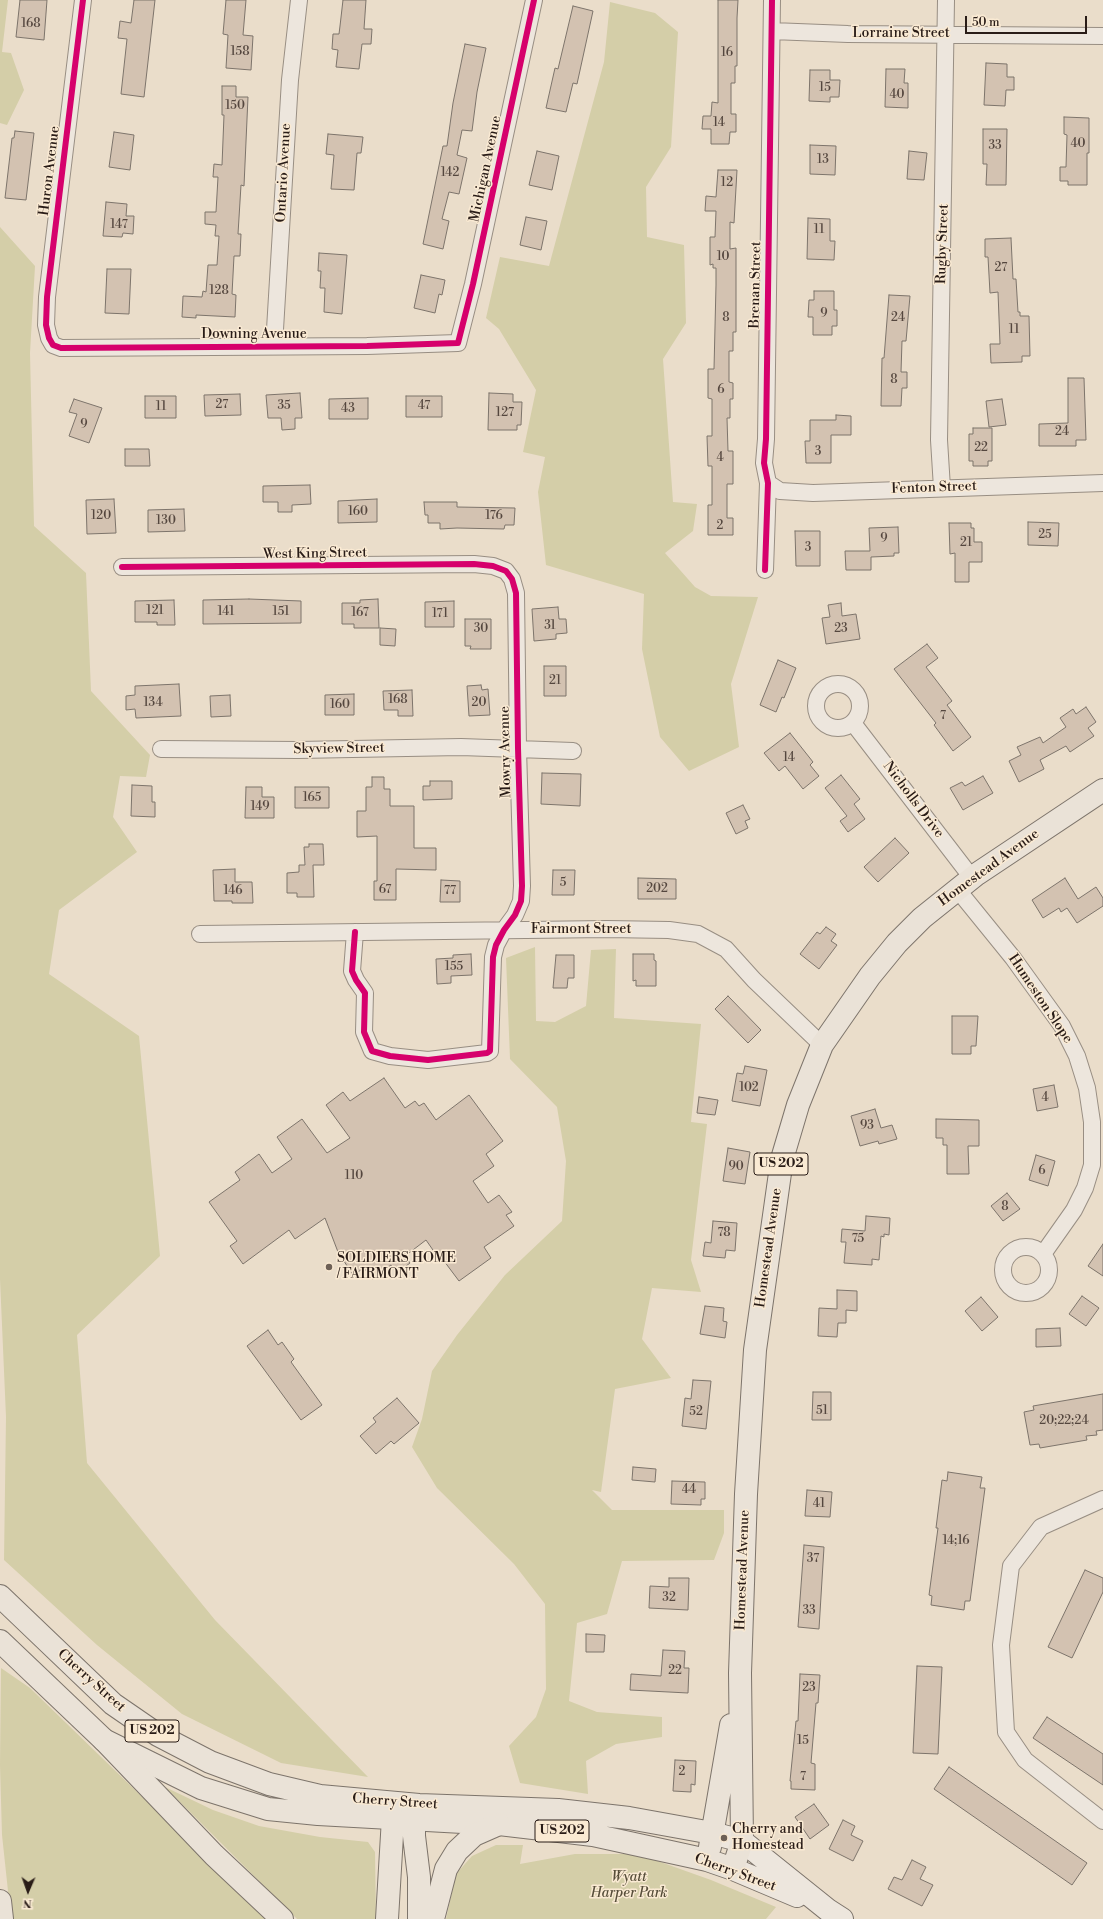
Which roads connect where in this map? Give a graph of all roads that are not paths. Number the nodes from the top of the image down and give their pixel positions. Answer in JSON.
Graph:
{"nodes":[{"id":1,"x":83,"y":0,"type":"edge"},
{"id":2,"x":299,"y":0,"type":"edge"},
{"id":3,"x":534,"y":0,"type":"edge"},
{"id":4,"x":772,"y":0,"type":"edge"},
{"id":5,"x":946,"y":0,"type":"edge"},
{"id":6,"x":772,"y":30,"type":"junction"},
{"id":7,"x":946,"y":34,"type":"junction"},
{"id":8,"x":1103,"y":36,"type":"edge"},
{"id":9,"x":52,"y":343,"type":"joint"},
{"id":10,"x":458,"y":343,"type":"joint"},
{"id":11,"x":274,"y":346,"type":"junction"},
{"id":12,"x":768,"y":483,"type":"junction"},
{"id":13,"x":1103,"y":483,"type":"edge"},
{"id":14,"x":942,"y":488,"type":"junction"},
{"id":15,"x":122,"y":567,"type":"dead end"},
{"id":16,"x":765,"y":570,"type":"dead end"},
{"id":17,"x":507,"y":571,"type":"joint"},
{"id":18,"x":853,"y":723,"type":"dead end"},
{"id":19,"x":518,"y":748,"type":"junction"},
{"id":20,"x":161,"y":749,"type":"dead end"},
{"id":21,"x":573,"y":751,"type":"dead end"},
{"id":22,"x":1102,"y":792,"type":"edge"},
{"id":23,"x":964,"y":883,"type":"junction"},
{"id":24,"x":504,"y":930,"type":"junction"},
{"id":25,"x":355,"y":932,"type":"junction"},
{"id":26,"x":200,"y":934,"type":"dead end"},
{"id":27,"x":822,"y":1045,"type":"junction"},
{"id":28,"x":1097,"y":1165,"type":"edge"},
{"id":29,"x":1043,"y":1254,"type":"dead end"},
{"id":30,"x":1103,"y":1499,"type":"edge"},
{"id":31,"x":0,"y":1596,"type":"edge"},
{"id":32,"x":0,"y":1641,"type":"edge"},
{"id":33,"x":740,"y":1673,"type":"junction"},
{"id":34,"x":104,"y":1740,"type":"junction"},
{"id":35,"x":393,"y":1810,"type":"junction"},
{"id":36,"x":417,"y":1812,"type":"junction"},
{"id":37,"x":1103,"y":1821,"type":"edge"},
{"id":38,"x":499,"y":1824,"type":"junction"},
{"id":39,"x":712,"y":1833,"type":"junction"},
{"id":40,"x":742,"y":1842,"type":"junction"},
{"id":41,"x":707,"y":1860,"type":"junction"},
{"id":42,"x":733,"y":1869,"type":"junction"},
{"id":43,"x":0,"y":1901,"type":"edge"},
{"id":44,"x":835,"y":1914,"type":"edge"},
{"id":45,"x":2,"y":1919,"type":"edge"},
{"id":46,"x":282,"y":1919,"type":"edge"},
{"id":47,"x":387,"y":1919,"type":"edge"},
{"id":48,"x":419,"y":1919,"type":"edge"},
{"id":49,"x":433,"y":1919,"type":"edge"}],
"edges":[{"from":1,"to":9,"type":"street","name":"Huron Avenue"},
{"from":2,"to":11,"type":"street","name":"Ontario Avenue"},
{"from":3,"to":10,"type":"street","name":"Michigan Avenue"},
{"from":4,"to":6,"type":"street","name":"Brenan Street"},
{"from":5,"to":7,"type":"street","name":"Rugby Street"},
{"from":6,"to":7,"type":"street","name":"Lorraine Street"},
{"from":6,"to":12,"type":"street","name":"Brenan Street"},
{"from":7,"to":8,"type":"street","name":"Lorraine Street"},
{"from":7,"to":14,"type":"street","name":"Rugby Street"},
{"from":9,"to":11,"type":"street","name":"Downing Avenue"},
{"from":10,"to":11,"type":"street","name":"Downing Avenue"},
{"from":12,"to":14,"type":"street","name":"Fenton Street"},
{"from":12,"to":16,"type":"street","name":"Brenan Street"},
{"from":13,"to":14,"type":"street","name":"Fenton Street"},
{"from":15,"to":17,"type":"street","name":"West King Street"},
{"from":17,"to":19,"type":"street","name":"Mowry Avenue"},
{"from":18,"to":23,"type":"street","name":"Nicholls Drive"},
{"from":19,"to":20,"type":"street","name":"Skyview Street"},
{"from":19,"to":21,"type":"street","name":"Skyview Street"},
{"from":19,"to":24,"type":"street","name":"Mowry Avenue"},
{"from":22,"to":23,"type":"main road","name":"Homestead Avenue","number":"US 202"},
{"from":23,"to":27,"type":"main road","name":"Homestead Avenue","number":"US 202"},
{"from":23,"to":28,"type":"street","name":"Humeston Slope"},
{"from":24,"to":25,"type":"street","name":"Fairmont Street"},
{"from":24,"to":25,"type":"street","name":"Mowry Avenue"},
{"from":24,"to":27,"type":"street","name":"Fairmont Street"},
{"from":25,"to":26,"type":"street","name":"Fairmont Street"},
{"from":27,"to":33,"type":"main road","name":"Homestead Avenue","number":"US 202"},
{"from":28,"to":29,"type":"street","name":"Humeston Slope"},
{"from":30,"to":37,"type":"street"},
{"from":31,"to":35,"type":"main road","name":"Cherry Street","number":"US 202"},
{"from":32,"to":34,"type":"main road","name":"Cherry Street","number":"US 202"},
{"from":33,"to":39,"type":"main road","name":"Homestead Avenue","number":"US 202"},
{"from":33,"to":40,"type":"main road","name":"Homestead Avenue","number":"US 202"},
{"from":34,"to":35,"type":"main road","name":"Cherry Street","number":"US 202"},
{"from":34,"to":46,"type":"main road"},
{"from":35,"to":36,"type":"main road","name":"Cherry Street","number":"US 202"},
{"from":35,"to":47,"type":"main road"},
{"from":36,"to":38,"type":"main road","name":"Cherry Street","number":"US 202"},
{"from":36,"to":39,"type":"main road","name":"Cherry Street","number":"US 202"},
{"from":36,"to":48,"type":"main road"},
{"from":38,"to":41,"type":"main road","name":"Cherry Street","number":"US 202"},
{"from":38,"to":49,"type":"main road"},
{"from":39,"to":40,"type":"street","name":"Cherry Street"},
{"from":39,"to":41,"type":"main road","name":"Homestead Avenue"},
{"from":40,"to":42,"type":"main road","name":"Homestead Avenue","number":"US 202"},
{"from":40,"to":44,"type":"street","name":"Cherry Street"},
{"from":41,"to":42,"type":"main road","name":"Cherry Street"},
{"from":42,"to":44,"type":"street","name":"Cherry Street"},
{"from":43,"to":45,"type":"main road"}]}
